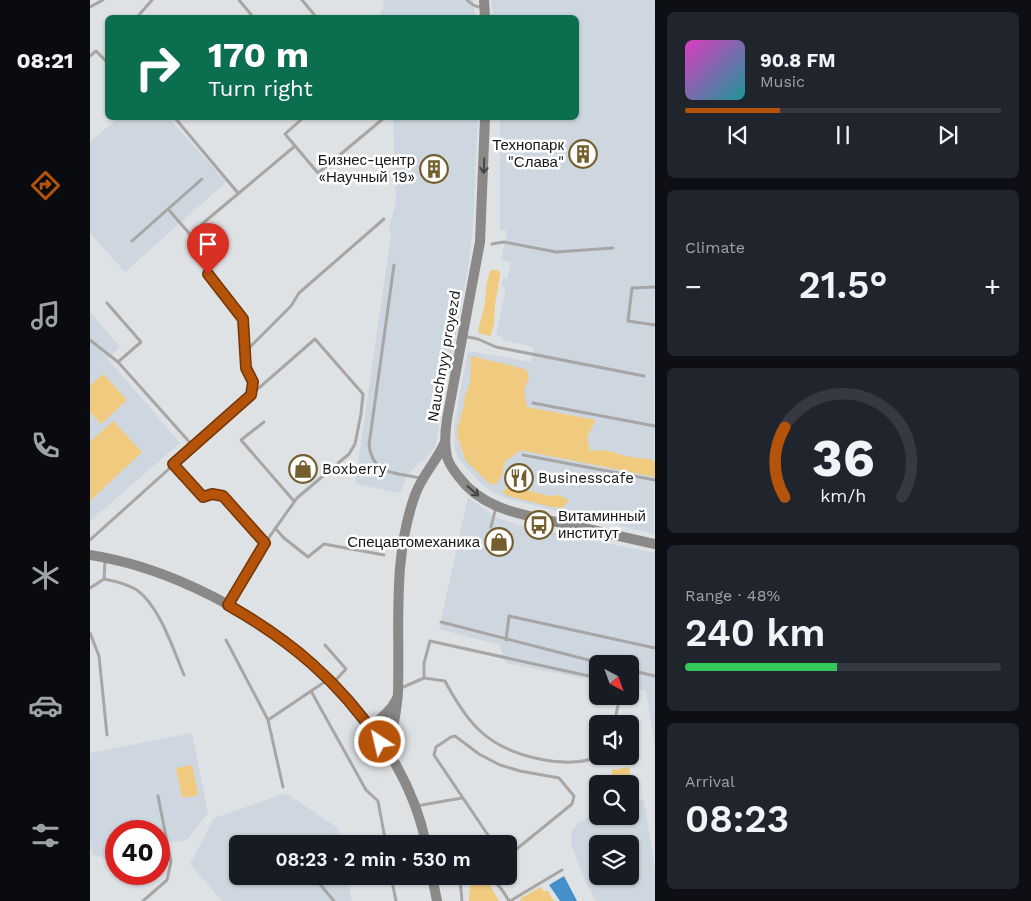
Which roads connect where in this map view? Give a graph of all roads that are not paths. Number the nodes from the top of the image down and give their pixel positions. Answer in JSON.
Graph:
{"nodes":[{"id":1,"x":103,"y":0,"type":"edge"},
{"id":2,"x":152,"y":0,"type":"edge"},
{"id":3,"x":240,"y":0,"type":"edge"},
{"id":4,"x":302,"y":0,"type":"edge"},
{"id":5,"x":467,"y":0,"type":"edge"},
{"id":6,"x":484,"y":3,"type":"edge"},
{"id":7,"x":90,"y":7,"type":"edge"},
{"id":8,"x":138,"y":15,"type":"edge"},
{"id":9,"x":252,"y":15,"type":"edge"},
{"id":10,"x":314,"y":15,"type":"edge"},
{"id":11,"x":90,"y":56,"type":"edge"},
{"id":12,"x":105,"y":60,"type":"edge"},
{"id":13,"x":176,"y":120,"type":"edge"},
{"id":14,"x":301,"y":120,"type":"edge"},
{"id":15,"x":382,"y":120,"type":"edge"},
{"id":16,"x":485,"y":120,"type":"edge"},
{"id":17,"x":295,"y":146,"type":"junction"},
{"id":18,"x":202,"y":178,"type":"dead end"},
{"id":19,"x":238,"y":193,"type":"junction"},
{"id":20,"x":168,"y":210,"type":"junction"},
{"id":21,"x":384,"y":219,"type":"dead end"},
{"id":22,"x":195,"y":240,"type":"junction"},
{"id":23,"x":132,"y":241,"type":"dead end"},
{"id":24,"x":492,"y":244,"type":"dead end"},
{"id":25,"x":613,"y":248,"type":"dead end"},
{"id":26,"x":394,"y":265,"type":"dead end"},
{"id":27,"x":655,"y":287,"type":"edge"},
{"id":28,"x":107,"y":303,"type":"dead end"},
{"id":29,"x":655,"y":325,"type":"edge"},
{"id":30,"x":463,"y":336,"type":"junction"},
{"id":31,"x":90,"y":340,"type":"edge"},
{"id":32,"x":245,"y":352,"type":"junction"},
{"id":33,"x":118,"y":362,"type":"junction"},
{"id":34,"x":644,"y":376,"type":"dead end"},
{"id":35,"x":251,"y":395,"type":"junction"},
{"id":36,"x":532,"y":403,"type":"dead end"},
{"id":37,"x":264,"y":422,"type":"dead end"},
{"id":38,"x":655,"y":426,"type":"edge"},
{"id":39,"x":445,"y":441,"type":"junction"},
{"id":40,"x":192,"y":446,"type":"junction"},
{"id":41,"x":523,"y":455,"type":"dead end"},
{"id":42,"x":173,"y":464,"type":"junction"},
{"id":43,"x":430,"y":469,"type":"junction"},
{"id":44,"x":453,"y":469,"type":"junction"},
{"id":45,"x":423,"y":479,"type":"junction"},
{"id":46,"x":655,"y":480,"type":"edge"},
{"id":47,"x":294,"y":501,"type":"junction"},
{"id":48,"x":496,"y":507,"type":"junction"},
{"id":49,"x":491,"y":527,"type":"dead end"},
{"id":50,"x":275,"y":528,"type":"junction"},
{"id":51,"x":90,"y":540,"type":"edge"},
{"id":52,"x":265,"y":543,"type":"junction"},
{"id":53,"x":655,"y":544,"type":"edge"},
{"id":54,"x":90,"y":555,"type":"edge"},
{"id":55,"x":384,"y":555,"type":"dead end"},
{"id":56,"x":106,"y":558,"type":"junction"},
{"id":57,"x":104,"y":579,"type":"junction"},
{"id":58,"x":90,"y":588,"type":"edge"},
{"id":59,"x":228,"y":605,"type":"junction"},
{"id":60,"x":441,"y":622,"type":"dead end"},
{"id":61,"x":90,"y":633,"type":"edge"},
{"id":62,"x":226,"y":640,"type":"dead end"},
{"id":63,"x":506,"y":640,"type":"junction"},
{"id":64,"x":325,"y":645,"type":"dead end"},
{"id":65,"x":655,"y":648,"type":"edge"},
{"id":66,"x":589,"y":660,"type":"edge"},
{"id":67,"x":639,"y":672,"type":"edge"},
{"id":68,"x":184,"y":675,"type":"dead end"},
{"id":69,"x":589,"y":676,"type":"edge"},
{"id":70,"x":655,"y":676,"type":"edge"},
{"id":71,"x":424,"y":678,"type":"junction"},
{"id":72,"x":331,"y":681,"type":"junction"},
{"id":73,"x":311,"y":691,"type":"junction"},
{"id":74,"x":398,"y":693,"type":"junction"},
{"id":75,"x":268,"y":720,"type":"junction"},
{"id":76,"x":370,"y":727,"type":"junction"},
{"id":77,"x":107,"y":735,"type":"dead end"},
{"id":78,"x":390,"y":757,"type":"junction"},
{"id":79,"x":589,"y":760,"type":"edge"},
{"id":80,"x":284,"y":787,"type":"dead end"},
{"id":81,"x":158,"y":796,"type":"dead end"},
{"id":82,"x":462,"y":798,"type":"junction"},
{"id":83,"x":414,"y":806,"type":"junction"},
{"id":84,"x":384,"y":835,"type":"edge"},
{"id":85,"x":423,"y":835,"type":"edge"},
{"id":86,"x":488,"y":835,"type":"edge"},
{"id":87,"x":517,"y":849,"type":"edge"},
{"id":88,"x":562,"y":870,"type":"dead end"},
{"id":89,"x":321,"y":885,"type":"edge"},
{"id":90,"x":393,"y":885,"type":"edge"},
{"id":91,"x":433,"y":885,"type":"edge"},
{"id":92,"x":461,"y":885,"type":"edge"},
{"id":93,"x":497,"y":885,"type":"edge"},
{"id":94,"x":143,"y":901,"type":"edge"},
{"id":95,"x":334,"y":901,"type":"edge"},
{"id":96,"x":396,"y":901,"type":"edge"},
{"id":97,"x":437,"y":901,"type":"edge"},
{"id":98,"x":462,"y":901,"type":"edge"},
{"id":99,"x":510,"y":901,"type":"edge"}],
"edges":[{"from":1,"to":7,"type":"lane"},
{"from":2,"to":8,"type":"lane"},
{"from":3,"to":9,"type":"lane"},
{"from":4,"to":10,"type":"lane"},
{"from":5,"to":6,"type":"lane"},
{"from":11,"to":12,"type":"lane"},
{"from":13,"to":19,"type":"lane"},
{"from":14,"to":17,"type":"lane"},
{"from":15,"to":17,"type":"lane"},
{"from":16,"to":30,"type":"street","name":"Nauchnyy proyezd","one_way":true},
{"from":17,"to":19,"type":"lane"},
{"from":18,"to":20,"type":"lane"},
{"from":19,"to":22,"type":"lane"},
{"from":20,"to":22,"type":"lane"},
{"from":20,"to":23,"type":"lane"},
{"from":21,"to":32,"type":"lane"},
{"from":22,"to":32,"type":"lane"},
{"from":24,"to":25,"type":"lane"},
{"from":26,"to":45,"type":"lane"},
{"from":27,"to":29,"type":"lane"},
{"from":28,"to":33,"type":"lane"},
{"from":30,"to":34,"type":"lane"},
{"from":30,"to":39,"type":"street","name":"Nauchnyy proyezd"},
{"from":31,"to":33,"type":"lane"},
{"from":32,"to":35,"type":"lane"},
{"from":33,"to":40,"type":"lane"},
{"from":35,"to":40,"type":"lane"},
{"from":35,"to":47,"type":"lane"},
{"from":36,"to":38,"type":"lane"},
{"from":37,"to":47,"type":"lane"},
{"from":39,"to":43,"type":"street"},
{"from":39,"to":44,"type":"street","name":"Nauchnyy proyezd"},
{"from":40,"to":42,"type":"lane"},
{"from":41,"to":46,"type":"lane"},
{"from":42,"to":51,"type":"lane"},
{"from":42,"to":52,"type":"lane"},
{"from":43,"to":44,"type":"street"},
{"from":43,"to":45,"type":"street"},
{"from":44,"to":48,"type":"street","name":"Nauchnyy proyezd","one_way":true},
{"from":45,"to":74,"type":"street"},
{"from":47,"to":50,"type":"lane"},
{"from":48,"to":49,"type":"lane"},
{"from":48,"to":53,"type":"street","name":"Nauchnyy proyezd"},
{"from":50,"to":52,"type":"lane"},
{"from":50,"to":55,"type":"lane"},
{"from":52,"to":59,"type":"lane"},
{"from":54,"to":56,"type":"street"},
{"from":56,"to":57,"type":"lane"},
{"from":56,"to":59,"type":"street"},
{"from":57,"to":58,"type":"lane"},
{"from":57,"to":68,"type":"lane"},
{"from":59,"to":72,"type":"street"},
{"from":60,"to":63,"type":"lane"},
{"from":61,"to":77,"type":"lane"},
{"from":62,"to":75,"type":"lane"},
{"from":63,"to":65,"type":"lane"},
{"from":63,"to":66,"type":"lane"},
{"from":64,"to":72,"type":"lane"},
{"from":67,"to":70,"type":"lane"},
{"from":69,"to":71,"type":"lane"},
{"from":71,"to":74,"type":"lane"},
{"from":71,"to":79,"type":"lane"},
{"from":72,"to":73,"type":"lane"},
{"from":72,"to":76,"type":"street"},
{"from":73,"to":75,"type":"lane"},
{"from":73,"to":84,"type":"lane"},
{"from":74,"to":76,"type":"street"},
{"from":74,"to":78,"type":"street"},
{"from":75,"to":80,"type":"lane"},
{"from":76,"to":78,"type":"street"},
{"from":78,"to":83,"type":"street"},
{"from":81,"to":94,"type":"lane"},
{"from":82,"to":83,"type":"lane"},
{"from":82,"to":86,"type":"lane"},
{"from":82,"to":87,"type":"lane"},
{"from":83,"to":85,"type":"street"},
{"from":88,"to":99,"type":"lane"},
{"from":89,"to":95,"type":"lane"},
{"from":90,"to":96,"type":"lane"},
{"from":91,"to":97,"type":"street"},
{"from":92,"to":98,"type":"lane"},
{"from":93,"to":99,"type":"lane"}]}
